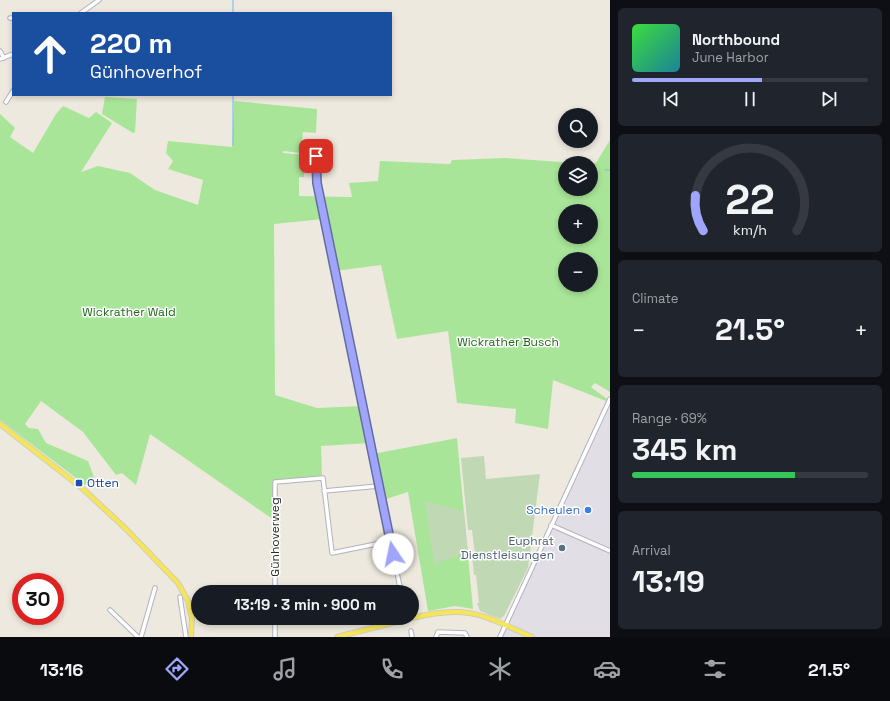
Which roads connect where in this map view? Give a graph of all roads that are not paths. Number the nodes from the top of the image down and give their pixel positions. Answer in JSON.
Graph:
{"nodes":[{"id":1,"x":99,"y":0,"type":"edge"},
{"id":2,"x":82,"y":12,"type":"edge"},
{"id":3,"x":0,"y":51,"type":"edge"},
{"id":4,"x":12,"y":54,"type":"edge"},
{"id":5,"x":2,"y":58,"type":"edge"},
{"id":6,"x":12,"y":93,"type":"edge"},
{"id":7,"x":6,"y":102,"type":"dead end"},
{"id":8,"x":316,"y":156,"type":"dead end"},
{"id":9,"x":610,"y":399,"type":"edge"},
{"id":10,"x":0,"y":424,"type":"edge"},
{"id":11,"x":379,"y":486,"type":"junction"},
{"id":12,"x":324,"y":491,"type":"junction"},
{"id":13,"x":551,"y":525,"type":"junction"},
{"id":14,"x":391,"y":541,"type":"junction"},
{"id":15,"x":610,"y":551,"type":"edge"},
{"id":16,"x":275,"y":585,"type":"edge"},
{"id":17,"x":400,"y":585,"type":"edge"},
{"id":18,"x":155,"y":588,"type":"dead end"},
{"id":19,"x":180,"y":597,"type":"dead end"},
{"id":20,"x":189,"y":602,"type":"junction"},
{"id":21,"x":181,"y":604,"type":"junction"},
{"id":22,"x":110,"y":610,"type":"dead end"},
{"id":23,"x":419,"y":616,"type":"edge"},
{"id":24,"x":275,"y":625,"type":"edge"},
{"id":25,"x":383,"y":625,"type":"edge"},
{"id":26,"x":506,"y":625,"type":"junction"},
{"id":27,"x":411,"y":631,"type":"dead end"},
{"id":28,"x":139,"y":637,"type":"edge"},
{"id":29,"x":186,"y":637,"type":"edge"},
{"id":30,"x":192,"y":637,"type":"edge"},
{"id":31,"x":275,"y":637,"type":"edge"},
{"id":32,"x":337,"y":637,"type":"edge"},
{"id":33,"x":412,"y":637,"type":"edge"},
{"id":34,"x":436,"y":637,"type":"edge"},
{"id":35,"x":467,"y":637,"type":"edge"},
{"id":36,"x":500,"y":637,"type":"edge"},
{"id":37,"x":532,"y":637,"type":"edge"}],
"edges":[{"from":1,"to":2,"type":"street"},
{"from":3,"to":5,"type":"street"},
{"from":4,"to":5,"type":"street"},
{"from":6,"to":7,"type":"street"},
{"from":8,"to":11,"type":"street"},
{"from":9,"to":13,"type":"street"},
{"from":10,"to":20,"type":"main road"},
{"from":11,"to":12,"type":"street"},
{"from":11,"to":14,"type":"street"},
{"from":12,"to":14,"type":"street"},
{"from":12,"to":16,"type":"street","name":"Günhoverweg"},
{"from":13,"to":15,"type":"street"},
{"from":13,"to":26,"type":"street"},
{"from":14,"to":17,"type":"street"},
{"from":18,"to":28,"type":"street"},
{"from":19,"to":21,"type":"street"},
{"from":20,"to":21,"type":"street"},
{"from":20,"to":30,"type":"main road"},
{"from":21,"to":29,"type":"street"},
{"from":22,"to":28,"type":"street"},
{"from":23,"to":26,"type":"main road"},
{"from":24,"to":31,"type":"street"},
{"from":25,"to":32,"type":"main road"},
{"from":26,"to":36,"type":"street"},
{"from":26,"to":37,"type":"main road"},
{"from":27,"to":33,"type":"street"},
{"from":34,"to":35,"type":"street"}]}
